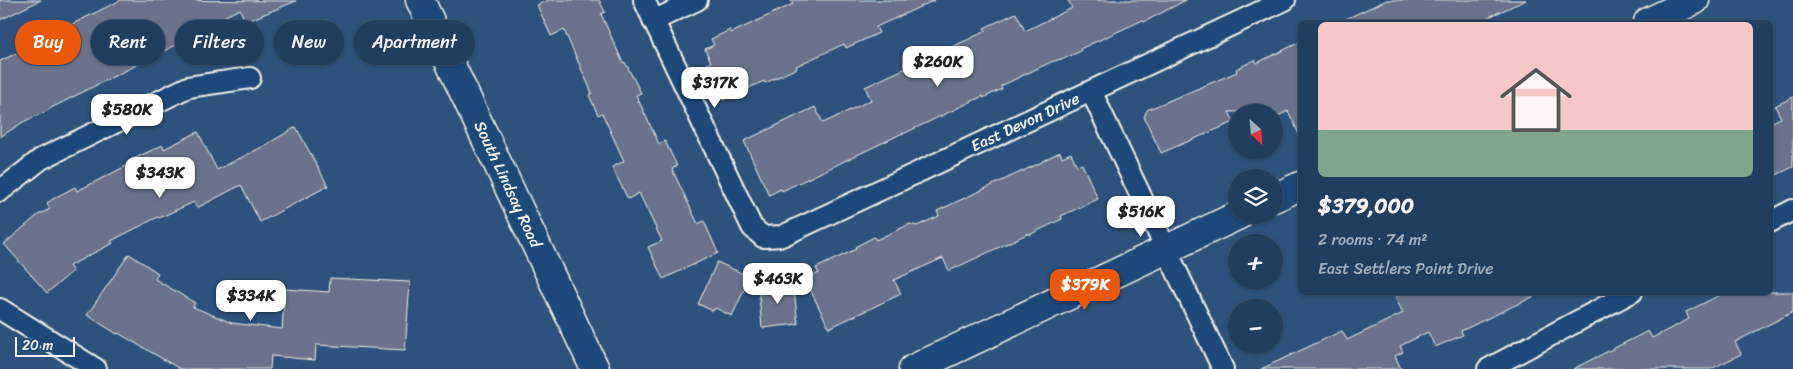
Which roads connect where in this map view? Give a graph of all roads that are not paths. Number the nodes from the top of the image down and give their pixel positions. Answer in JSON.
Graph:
{"nodes":[{"id":1,"x":420,"y":0,"type":"edge"},
{"id":2,"x":644,"y":0,"type":"edge"},
{"id":3,"x":697,"y":0,"type":"edge"},
{"id":4,"x":1285,"y":0,"type":"edge"},
{"id":5,"x":1696,"y":0,"type":"edge"},
{"id":6,"x":1652,"y":20,"type":"edge"},
{"id":7,"x":653,"y":21,"type":"junction"},
{"id":8,"x":250,"y":78,"type":"dead end"},
{"id":9,"x":1091,"y":91,"type":"junction"},
{"id":10,"x":1298,"y":187,"type":"edge"},
{"id":11,"x":0,"y":191,"type":"edge"},
{"id":12,"x":1283,"y":194,"type":"edge"},
{"id":13,"x":1793,"y":210,"type":"edge"},
{"id":14,"x":1228,"y":220,"type":"edge"},
{"id":15,"x":1773,"y":220,"type":"edge"},
{"id":16,"x":1166,"y":249,"type":"junction"},
{"id":17,"x":1626,"y":295,"type":"edge"},
{"id":18,"x":0,"y":309,"type":"edge"},
{"id":19,"x":96,"y":369,"type":"edge"},
{"id":20,"x":595,"y":369,"type":"edge"},
{"id":21,"x":913,"y":369,"type":"edge"},
{"id":22,"x":1223,"y":369,"type":"edge"},
{"id":23,"x":1488,"y":369,"type":"edge"}],
"edges":[{"from":1,"to":20,"type":"street","name":"South Lindsay Road"},
{"from":2,"to":7,"type":"street"},
{"from":3,"to":7,"type":"street"},
{"from":4,"to":9,"type":"street","name":"East Devon Drive"},
{"from":5,"to":6,"type":"street"},
{"from":7,"to":9,"type":"street","name":"East Devon Drive"},
{"from":8,"to":11,"type":"street"},
{"from":9,"to":16,"type":"street"},
{"from":10,"to":12,"type":"street"},
{"from":13,"to":15,"type":"street"},
{"from":14,"to":16,"type":"street"},
{"from":16,"to":21,"type":"street"},
{"from":16,"to":22,"type":"street"},
{"from":17,"to":23,"type":"street"},
{"from":18,"to":19,"type":"street"}]}
